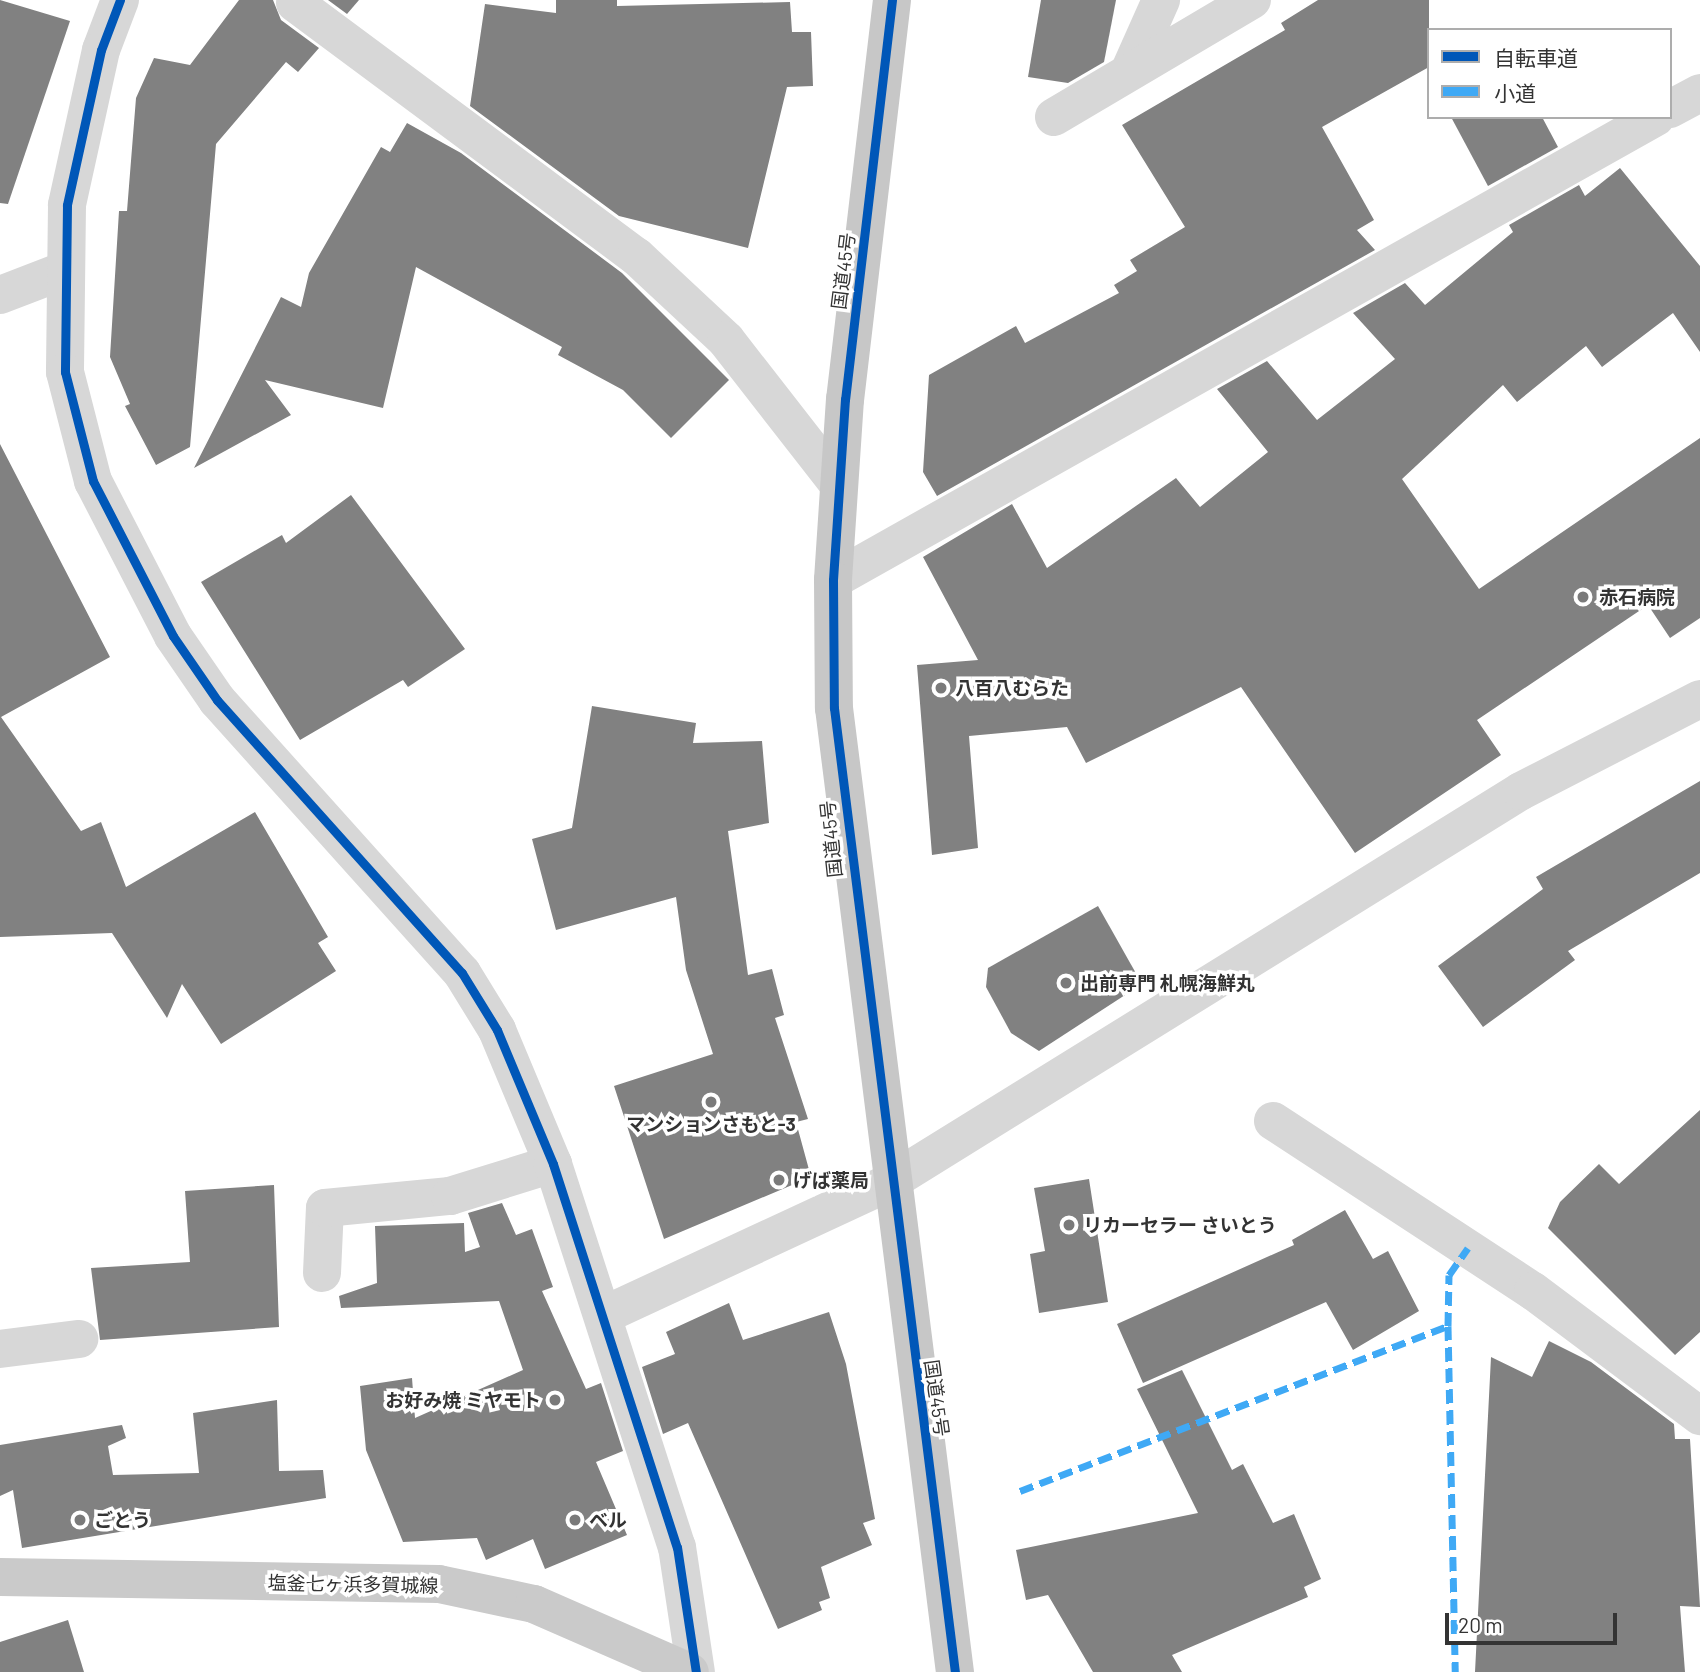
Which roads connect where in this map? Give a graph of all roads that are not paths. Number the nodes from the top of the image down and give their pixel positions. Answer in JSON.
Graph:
{"nodes":[{"id":1,"x":120,"y":0,"type":"edge"},
{"id":2,"x":892,"y":0,"type":"edge"},
{"id":3,"x":1161,"y":0,"type":"edge"},
{"id":4,"x":1252,"y":0,"type":"edge"},
{"id":5,"x":295,"y":3,"type":"dead end"},
{"id":6,"x":1129,"y":72,"type":"junction"},
{"id":7,"x":1700,"y":93,"type":"edge"},
{"id":8,"x":1672,"y":108,"type":"edge"},
{"id":9,"x":1054,"y":117,"type":"dead end"},
{"id":10,"x":1652,"y":119,"type":"edge"},
{"id":11,"x":65,"y":270,"type":"junction"},
{"id":12,"x":0,"y":295,"type":"edge"},
{"id":13,"x":839,"y":485,"type":"junction"},
{"id":14,"x":833,"y":580,"type":"junction"},
{"id":15,"x":1700,"y":699,"type":"edge"},
{"id":16,"x":1273,"y":1121,"type":"dead end"},
{"id":17,"x":553,"y":1164,"type":"junction"},
{"id":18,"x":890,"y":1182,"type":"junction"},
{"id":19,"x":322,"y":1273,"type":"dead end"},
{"id":20,"x":604,"y":1315,"type":"junction"},
{"id":21,"x":79,"y":1339,"type":"dead end"},
{"id":22,"x":0,"y":1349,"type":"edge"},
{"id":23,"x":1700,"y":1416,"type":"edge"},
{"id":24,"x":0,"y":1577,"type":"edge"},
{"id":25,"x":690,"y":1672,"type":"edge"},
{"id":26,"x":696,"y":1672,"type":"edge"},
{"id":27,"x":956,"y":1672,"type":"edge"}],
"edges":[{"from":1,"to":11,"type":"street"},
{"from":2,"to":13,"type":"highway","name":"国道45号"},
{"from":3,"to":6,"type":"street"},
{"from":4,"to":6,"type":"street"},
{"from":5,"to":13,"type":"street"},
{"from":6,"to":9,"type":"street"},
{"from":7,"to":8,"type":"street"},
{"from":10,"to":14,"type":"street"},
{"from":11,"to":12,"type":"street"},
{"from":11,"to":17,"type":"street"},
{"from":13,"to":14,"type":"highway","name":"国道45号"},
{"from":14,"to":18,"type":"highway","name":"国道45号"},
{"from":15,"to":18,"type":"street"},
{"from":16,"to":23,"type":"street"},
{"from":17,"to":19,"type":"street"},
{"from":17,"to":20,"type":"street"},
{"from":18,"to":20,"type":"street"},
{"from":18,"to":27,"type":"highway","name":"国道45号"},
{"from":20,"to":26,"type":"street"},
{"from":21,"to":22,"type":"street"},
{"from":24,"to":25,"type":"main road","name":"塩釜七ヶ浜多賀城線"}]}
